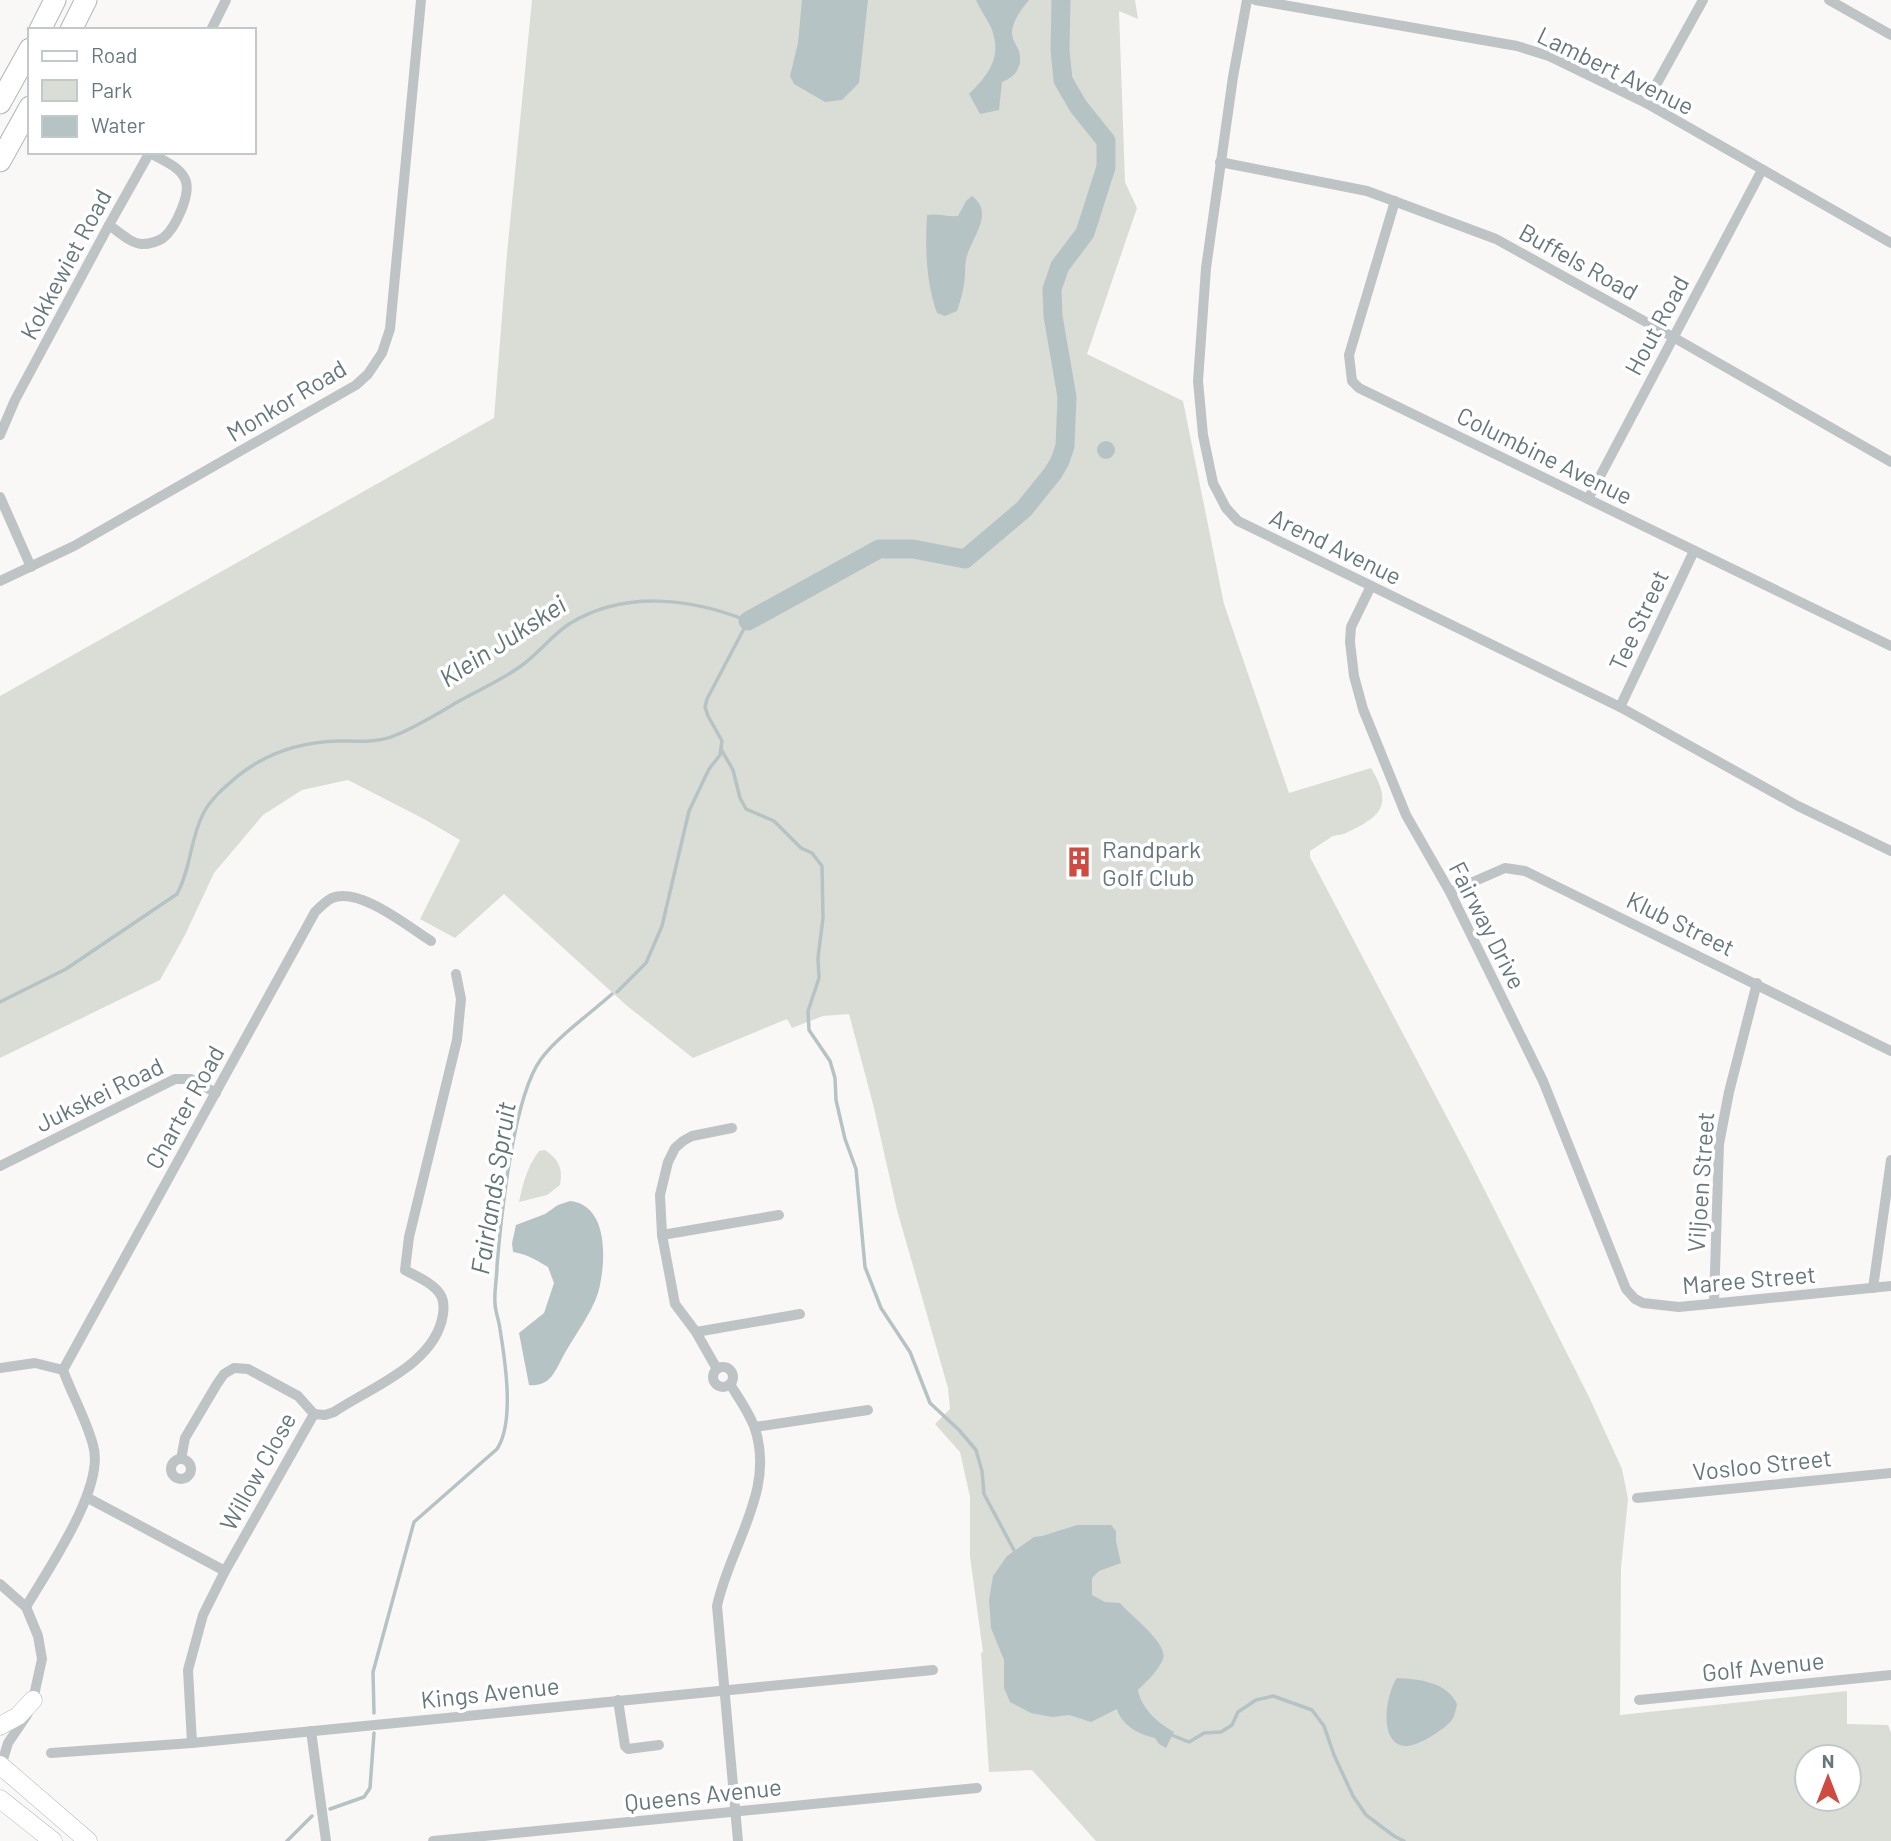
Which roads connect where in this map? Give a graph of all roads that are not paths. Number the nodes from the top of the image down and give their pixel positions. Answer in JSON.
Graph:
{"nodes":[{"id":1,"x":55,"y":0,"type":"edge"},
{"id":2,"x":86,"y":0,"type":"edge"},
{"id":3,"x":226,"y":0,"type":"edge"},
{"id":4,"x":421,"y":0,"type":"edge"},
{"id":5,"x":1247,"y":0,"type":"edge"},
{"id":6,"x":1255,"y":0,"type":"edge"},
{"id":7,"x":1703,"y":0,"type":"edge"},
{"id":8,"x":1829,"y":0,"type":"edge"},
{"id":9,"x":41,"y":28,"type":"edge"},
{"id":10,"x":72,"y":28,"type":"edge"},
{"id":11,"x":212,"y":28,"type":"edge"},
{"id":12,"x":1891,"y":35,"type":"edge"},
{"id":13,"x":28,"y":53,"type":"edge"},
{"id":14,"x":0,"y":103,"type":"edge"},
{"id":15,"x":1646,"y":103,"type":"junction"},
{"id":16,"x":28,"y":111,"type":"edge"},
{"id":17,"x":149,"y":154,"type":"edge"},
{"id":18,"x":152,"y":154,"type":"edge"},
{"id":19,"x":0,"y":161,"type":"edge"},
{"id":20,"x":1220,"y":162,"type":"junction"},
{"id":21,"x":1762,"y":170,"type":"junction"},
{"id":22,"x":1395,"y":201,"type":"junction"},
{"id":23,"x":109,"y":225,"type":"junction"},
{"id":24,"x":1891,"y":243,"type":"edge"},
{"id":25,"x":1673,"y":337,"type":"junction"},
{"id":26,"x":0,"y":435,"type":"edge"},
{"id":27,"x":1891,"y":462,"type":"edge"},
{"id":28,"x":0,"y":497,"type":"edge"},
{"id":29,"x":1588,"y":499,"type":"junction"},
{"id":30,"x":1694,"y":551,"type":"junction"},
{"id":31,"x":31,"y":567,"type":"junction"},
{"id":32,"x":0,"y":581,"type":"edge"},
{"id":33,"x":1371,"y":586,"type":"junction"},
{"id":34,"x":1891,"y":646,"type":"edge"},
{"id":35,"x":1620,"y":707,"type":"junction"},
{"id":36,"x":1891,"y":851,"type":"edge"},
{"id":37,"x":1450,"y":892,"type":"junction"},
{"id":38,"x":431,"y":941,"type":"dead end"},
{"id":39,"x":456,"y":974,"type":"dead end"},
{"id":40,"x":1757,"y":983,"type":"junction"},
{"id":41,"x":1891,"y":1051,"type":"edge"},
{"id":42,"x":216,"y":1093,"type":"junction"},
{"id":43,"x":733,"y":1128,"type":"dead end"},
{"id":44,"x":1891,"y":1160,"type":"edge"},
{"id":45,"x":0,"y":1166,"type":"edge"},
{"id":46,"x":779,"y":1215,"type":"dead end"},
{"id":47,"x":662,"y":1235,"type":"junction"},
{"id":48,"x":1621,"y":1280,"type":"joint"},
{"id":49,"x":1891,"y":1286,"type":"edge"},
{"id":50,"x":1873,"y":1288,"type":"junction"},
{"id":51,"x":1714,"y":1303,"type":"junction"},
{"id":52,"x":800,"y":1314,"type":"dead end"},
{"id":53,"x":696,"y":1332,"type":"junction"},
{"id":54,"x":0,"y":1368,"type":"edge"},
{"id":55,"x":62,"y":1370,"type":"junction"},
{"id":56,"x":869,"y":1410,"type":"dead end"},
{"id":57,"x":314,"y":1414,"type":"junction"},
{"id":58,"x":755,"y":1427,"type":"junction"},
{"id":59,"x":181,"y":1459,"type":"dead end"},
{"id":60,"x":1891,"y":1473,"type":"edge"},
{"id":61,"x":88,"y":1498,"type":"junction"},
{"id":62,"x":1637,"y":1498,"type":"dead end"},
{"id":63,"x":225,"y":1571,"type":"junction"},
{"id":64,"x":0,"y":1584,"type":"edge"},
{"id":65,"x":26,"y":1607,"type":"junction"},
{"id":66,"x":933,"y":1670,"type":"dead end"},
{"id":67,"x":1891,"y":1675,"type":"edge"},
{"id":68,"x":725,"y":1690,"type":"junction"},
{"id":69,"x":33,"y":1700,"type":"joint"},
{"id":70,"x":618,"y":1700,"type":"junction"},
{"id":71,"x":1639,"y":1700,"type":"dead end"},
{"id":72,"x":311,"y":1731,"type":"junction"},
{"id":73,"x":3,"y":1739,"type":"edge"},
{"id":74,"x":192,"y":1743,"type":"junction"},
{"id":75,"x":659,"y":1745,"type":"dead end"},
{"id":76,"x":51,"y":1753,"type":"dead end"},
{"id":77,"x":1,"y":1766,"type":"edge"},
{"id":78,"x":977,"y":1788,"type":"dead end"},
{"id":79,"x":0,"y":1799,"type":"edge"},
{"id":80,"x":735,"y":1812,"type":"junction"},
{"id":81,"x":53,"y":1841,"type":"edge"},
{"id":82,"x":88,"y":1841,"type":"edge"},
{"id":83,"x":326,"y":1841,"type":"edge"},
{"id":84,"x":433,"y":1841,"type":"edge"},
{"id":85,"x":738,"y":1841,"type":"edge"}],
"edges":[{"from":1,"to":9,"type":"highway"},
{"from":2,"to":10,"type":"highway"},
{"from":3,"to":11,"type":"street"},
{"from":4,"to":31,"type":"street","name":"Monkor Road"},
{"from":5,"to":20,"type":"street","name":"Arend Avenue"},
{"from":6,"to":15,"type":"street","name":"Lambert Avenue"},
{"from":7,"to":15,"type":"street"},
{"from":8,"to":12,"type":"street"},
{"from":13,"to":14,"type":"highway"},
{"from":15,"to":21,"type":"street","name":"Lambert Avenue"},
{"from":16,"to":19,"type":"highway"},
{"from":17,"to":23,"type":"street","name":"Kokkewiet Road"},
{"from":18,"to":23,"type":"street"},
{"from":20,"to":22,"type":"street","name":"Buffels Road"},
{"from":20,"to":33,"type":"street","name":"Arend Avenue"},
{"from":21,"to":24,"type":"street","name":"Lambert Avenue"},
{"from":21,"to":25,"type":"street","name":"Hout Road"},
{"from":22,"to":25,"type":"street","name":"Buffels Road"},
{"from":22,"to":29,"type":"street","name":"Columbine Avenue"},
{"from":23,"to":26,"type":"street","name":"Kokkewiet Road"},
{"from":25,"to":27,"type":"street","name":"Buffels Road"},
{"from":25,"to":29,"type":"street","name":"Hout Road"},
{"from":28,"to":31,"type":"street"},
{"from":29,"to":30,"type":"street","name":"Columbine Avenue"},
{"from":30,"to":34,"type":"street","name":"Columbine Avenue"},
{"from":30,"to":35,"type":"street","name":"Tee Street"},
{"from":31,"to":32,"type":"street","name":"Monkor Road"},
{"from":33,"to":35,"type":"street","name":"Arend Avenue"},
{"from":33,"to":37,"type":"street","name":"Fairway Drive"},
{"from":35,"to":36,"type":"street","name":"Arend Avenue"},
{"from":37,"to":40,"type":"street","name":"Klub Street"},
{"from":37,"to":48,"type":"street","name":"Fairway Drive"},
{"from":38,"to":42,"type":"street","name":"Charter Road"},
{"from":39,"to":57,"type":"street","name":"Willow Close"},
{"from":40,"to":41,"type":"street","name":"Klub Street"},
{"from":40,"to":51,"type":"street","name":"Viljoen Street"},
{"from":42,"to":45,"type":"street","name":"Jukskei Road"},
{"from":42,"to":55,"type":"street","name":"Charter Road"},
{"from":43,"to":47,"type":"street"},
{"from":44,"to":50,"type":"street"},
{"from":46,"to":47,"type":"street"},
{"from":47,"to":53,"type":"street"},
{"from":48,"to":51,"type":"street","name":"Maree Street"},
{"from":49,"to":50,"type":"street","name":"Maree Street"},
{"from":50,"to":51,"type":"street","name":"Maree Street"},
{"from":52,"to":53,"type":"street"},
{"from":53,"to":58,"type":"street"},
{"from":54,"to":55,"type":"street"},
{"from":55,"to":61,"type":"street"},
{"from":56,"to":58,"type":"street"},
{"from":57,"to":59,"type":"street"},
{"from":57,"to":63,"type":"street","name":"Willow Close"},
{"from":58,"to":68,"type":"street"},
{"from":60,"to":62,"type":"street","name":"Vosloo Street"},
{"from":61,"to":63,"type":"street"},
{"from":61,"to":65,"type":"street"},
{"from":63,"to":74,"type":"street","name":"Willow Close"},
{"from":64,"to":65,"type":"street"},
{"from":65,"to":69,"type":"street"},
{"from":66,"to":68,"type":"street","name":"Kings Avenue"},
{"from":67,"to":71,"type":"street","name":"Golf Avenue"},
{"from":68,"to":70,"type":"street","name":"Kings Avenue"},
{"from":68,"to":80,"type":"street"},
{"from":69,"to":73,"type":"main road"},
{"from":70,"to":72,"type":"street","name":"Kings Avenue"},
{"from":70,"to":75,"type":"street"},
{"from":72,"to":74,"type":"street","name":"Kings Avenue"},
{"from":72,"to":83,"type":"street"},
{"from":73,"to":77,"type":"street"},
{"from":74,"to":76,"type":"street","name":"Kings Avenue"},
{"from":77,"to":82,"type":"main road"},
{"from":78,"to":80,"type":"street","name":"Queens Avenue"},
{"from":79,"to":81,"type":"main road"},
{"from":80,"to":84,"type":"street","name":"Queens Avenue"},
{"from":80,"to":85,"type":"street"}]}
